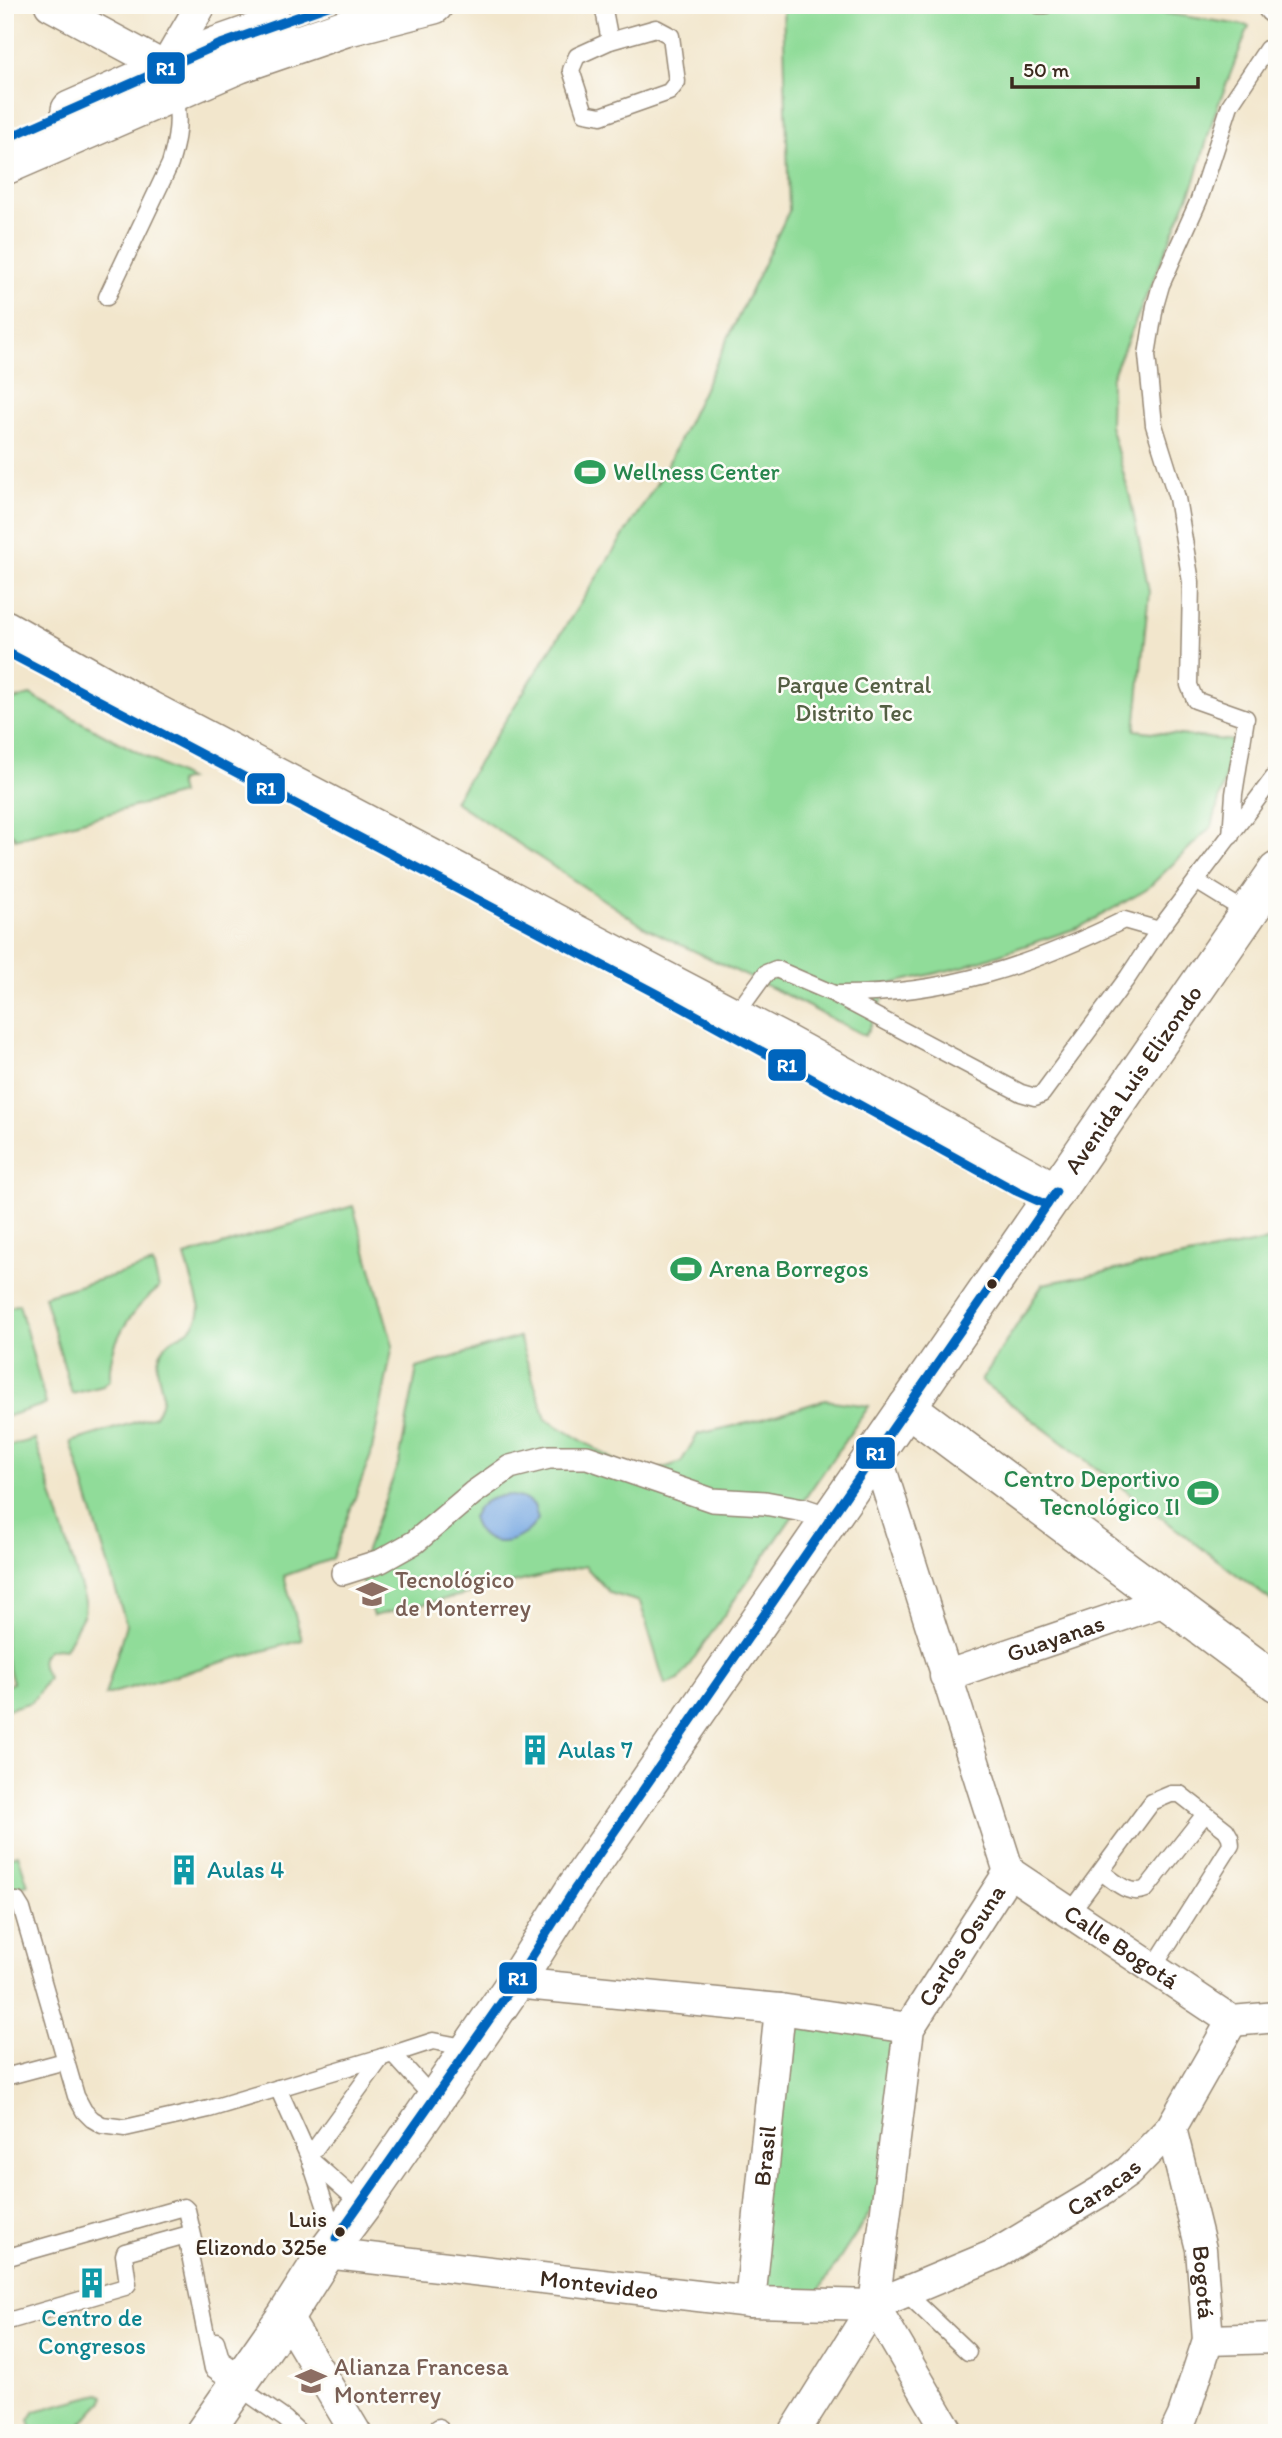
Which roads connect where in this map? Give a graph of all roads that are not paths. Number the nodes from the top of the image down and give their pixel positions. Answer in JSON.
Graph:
{"nodes":[{"id":1,"x":50,"y":5,"type":"edge"},
{"id":2,"x":201,"y":5,"type":"edge"},
{"id":3,"x":332,"y":5,"type":"edge"},
{"id":4,"x":434,"y":5,"type":"edge"},
{"id":5,"x":603,"y":5,"type":"edge"},
{"id":6,"x":1038,"y":5,"type":"edge"},
{"id":7,"x":1046,"y":5,"type":"edge"},
{"id":8,"x":610,"y":40,"type":"junction"},
{"id":9,"x":1277,"y":51,"type":"edge"},
{"id":10,"x":170,"y":79,"type":"junction"},
{"id":11,"x":5,"y":139,"type":"edge"},
{"id":12,"x":5,"y":166,"type":"edge"},
{"id":13,"x":107,"y":297,"type":"dead end"},
{"id":14,"x":5,"y":629,"type":"edge"},
{"id":15,"x":5,"y":651,"type":"edge"},
{"id":16,"x":1277,"y":773,"type":"edge"},
{"id":17,"x":1231,"y":836,"type":"junction"},
{"id":18,"x":1274,"y":878,"type":"edge"},
{"id":19,"x":1196,"y":881,"type":"junction"},
{"id":20,"x":1248,"y":913,"type":"junction"},
{"id":21,"x":1159,"y":930,"type":"junction"},
{"id":22,"x":834,"y":994,"type":"junction"},
{"id":23,"x":730,"y":1024,"type":"junction"},
{"id":24,"x":1051,"y":1199,"type":"junction"},
{"id":25,"x":907,"y":1407,"type":"junction"},
{"id":26,"x":876,"y":1453,"type":"junction"},
{"id":27,"x":830,"y":1519,"type":"junction"},
{"id":28,"x":343,"y":1573,"type":"dead end"},
{"id":29,"x":1165,"y":1601,"type":"junction"},
{"id":30,"x":946,"y":1676,"type":"junction"},
{"id":31,"x":1277,"y":1683,"type":"edge"},
{"id":32,"x":1205,"y":1814,"type":"junction"},
{"id":33,"x":1009,"y":1872,"type":"junction"},
{"id":34,"x":1101,"y":1872,"type":"junction"},
{"id":35,"x":5,"y":1901,"type":"edge"},
{"id":36,"x":1070,"y":1913,"type":"junction"},
{"id":37,"x":1153,"y":1968,"type":"junction"},
{"id":38,"x":515,"y":1983,"type":"junction"},
{"id":39,"x":780,"y":2009,"type":"junction"},
{"id":40,"x":1277,"y":2017,"type":"edge"},
{"id":41,"x":1232,"y":2021,"type":"junction"},
{"id":42,"x":909,"y":2028,"type":"junction"},
{"id":43,"x":469,"y":2048,"type":"junction"},
{"id":44,"x":388,"y":2055,"type":"junction"},
{"id":45,"x":65,"y":2061,"type":"junction"},
{"id":46,"x":5,"y":2077,"type":"edge"},
{"id":47,"x":278,"y":2088,"type":"junction"},
{"id":48,"x":433,"y":2099,"type":"junction"},
{"id":49,"x":1171,"y":2128,"type":"junction"},
{"id":50,"x":309,"y":2157,"type":"junction"},
{"id":51,"x":362,"y":2205,"type":"junction"},
{"id":52,"x":331,"y":2246,"type":"junction"},
{"id":53,"x":5,"y":2258,"type":"edge"},
{"id":54,"x":906,"y":2293,"type":"junction"},
{"id":55,"x":750,"y":2302,"type":"junction"},
{"id":56,"x":874,"y":2305,"type":"junction"},
{"id":57,"x":286,"y":2316,"type":"junction"},
{"id":58,"x":5,"y":2322,"type":"edge"},
{"id":59,"x":1277,"y":2338,"type":"edge"},
{"id":60,"x":1208,"y":2340,"type":"junction"},
{"id":61,"x":968,"y":2351,"type":"dead end"},
{"id":62,"x":240,"y":2380,"type":"junction"},
{"id":63,"x":204,"y":2433,"type":"edge"},
{"id":64,"x":300,"y":2433,"type":"edge"},
{"id":65,"x":356,"y":2433,"type":"edge"},
{"id":66,"x":794,"y":2433,"type":"edge"},
{"id":67,"x":949,"y":2433,"type":"edge"},
{"id":68,"x":1175,"y":2433,"type":"edge"}],
"edges":[{"from":1,"to":10,"type":"street"},
{"from":2,"to":10,"type":"street"},
{"from":3,"to":10,"type":"street"},
{"from":4,"to":10,"type":"street"},
{"from":5,"to":8,"type":"lane"},
{"from":6,"to":7,"type":"lane"},
{"from":8,"to":8,"type":"lane"},
{"from":9,"to":17,"type":"lane"},
{"from":10,"to":11,"type":"street"},
{"from":10,"to":12,"type":"street"},
{"from":10,"to":13,"type":"lane"},
{"from":14,"to":23,"type":"street"},
{"from":15,"to":23,"type":"street"},
{"from":16,"to":17,"type":"lane"},
{"from":17,"to":19,"type":"lane"},
{"from":18,"to":20,"type":"street","name":"Avenida Luis Elizondo"},
{"from":19,"to":20,"type":"lane"},
{"from":19,"to":21,"type":"lane"},
{"from":20,"to":24,"type":"street","name":"Avenida Luis Elizondo"},
{"from":21,"to":22,"type":"lane"},
{"from":21,"to":22,"type":"lane"},
{"from":22,"to":23,"type":"lane"},
{"from":23,"to":24,"type":"street"},
{"from":24,"to":25,"type":"street","name":"Avenida Luis Elizondo"},
{"from":25,"to":26,"type":"street","name":"Avenida Luis Elizondo"},
{"from":25,"to":29,"type":"street"},
{"from":26,"to":27,"type":"street","name":"Avenida Luis Elizondo"},
{"from":26,"to":30,"type":"street","name":"Carlos Osuna"},
{"from":27,"to":28,"type":"street"},
{"from":27,"to":38,"type":"street","name":"Avenida Luis Elizondo"},
{"from":29,"to":30,"type":"street","name":"Guayanas"},
{"from":29,"to":31,"type":"street"},
{"from":30,"to":33,"type":"street","name":"Carlos Osuna"},
{"from":32,"to":34,"type":"lane"},
{"from":32,"to":34,"type":"lane"},
{"from":32,"to":37,"type":"lane"},
{"from":33,"to":36,"type":"street","name":"Calle Bogotá"},
{"from":33,"to":42,"type":"street","name":"Carlos Osuna"},
{"from":34,"to":36,"type":"lane"},
{"from":35,"to":45,"type":"lane"},
{"from":36,"to":37,"type":"street","name":"Calle Bogotá"},
{"from":37,"to":41,"type":"street","name":"Calle Bogotá"},
{"from":38,"to":39,"type":"street"},
{"from":38,"to":43,"type":"street","name":"Avenida Luis Elizondo"},
{"from":39,"to":42,"type":"street"},
{"from":39,"to":55,"type":"street","name":"Brasil"},
{"from":40,"to":41,"type":"street"},
{"from":41,"to":49,"type":"street","name":"Caracas"},
{"from":42,"to":56,"type":"street","name":"Carlos Osuna"},
{"from":43,"to":44,"type":"lane"},
{"from":43,"to":48,"type":"street","name":"Avenida Luis Elizondo"},
{"from":44,"to":47,"type":"lane"},
{"from":44,"to":48,"type":"lane"},
{"from":44,"to":50,"type":"lane"},
{"from":45,"to":46,"type":"lane"},
{"from":45,"to":47,"type":"lane"},
{"from":47,"to":50,"type":"lane"},
{"from":48,"to":51,"type":"street","name":"Avenida Luis Elizondo"},
{"from":49,"to":54,"type":"street","name":"Caracas"},
{"from":49,"to":60,"type":"street","name":"Bogotá"},
{"from":50,"to":51,"type":"lane"},
{"from":50,"to":52,"type":"lane"},
{"from":51,"to":52,"type":"street","name":"Avenida Luis Elizondo"},
{"from":52,"to":55,"type":"street","name":"Montevideo"},
{"from":52,"to":57,"type":"street","name":"Avenida Luis Elizondo"},
{"from":53,"to":62,"type":"lane"},
{"from":54,"to":56,"type":"street","name":"Caracas"},
{"from":54,"to":61,"type":"lane"},
{"from":55,"to":56,"type":"street","name":"Montevideo"},
{"from":56,"to":66,"type":"street","name":"Carlos Osuna"},
{"from":56,"to":67,"type":"street"},
{"from":57,"to":62,"type":"street","name":"Avenida Luis Elizondo"},
{"from":57,"to":65,"type":"street"},
{"from":58,"to":62,"type":"lane"},
{"from":59,"to":60,"type":"street"},
{"from":60,"to":68,"type":"street","name":"Bogotá"},
{"from":62,"to":63,"type":"street","name":"Avenida Luis Elizondo"},
{"from":62,"to":64,"type":"lane"}]}
